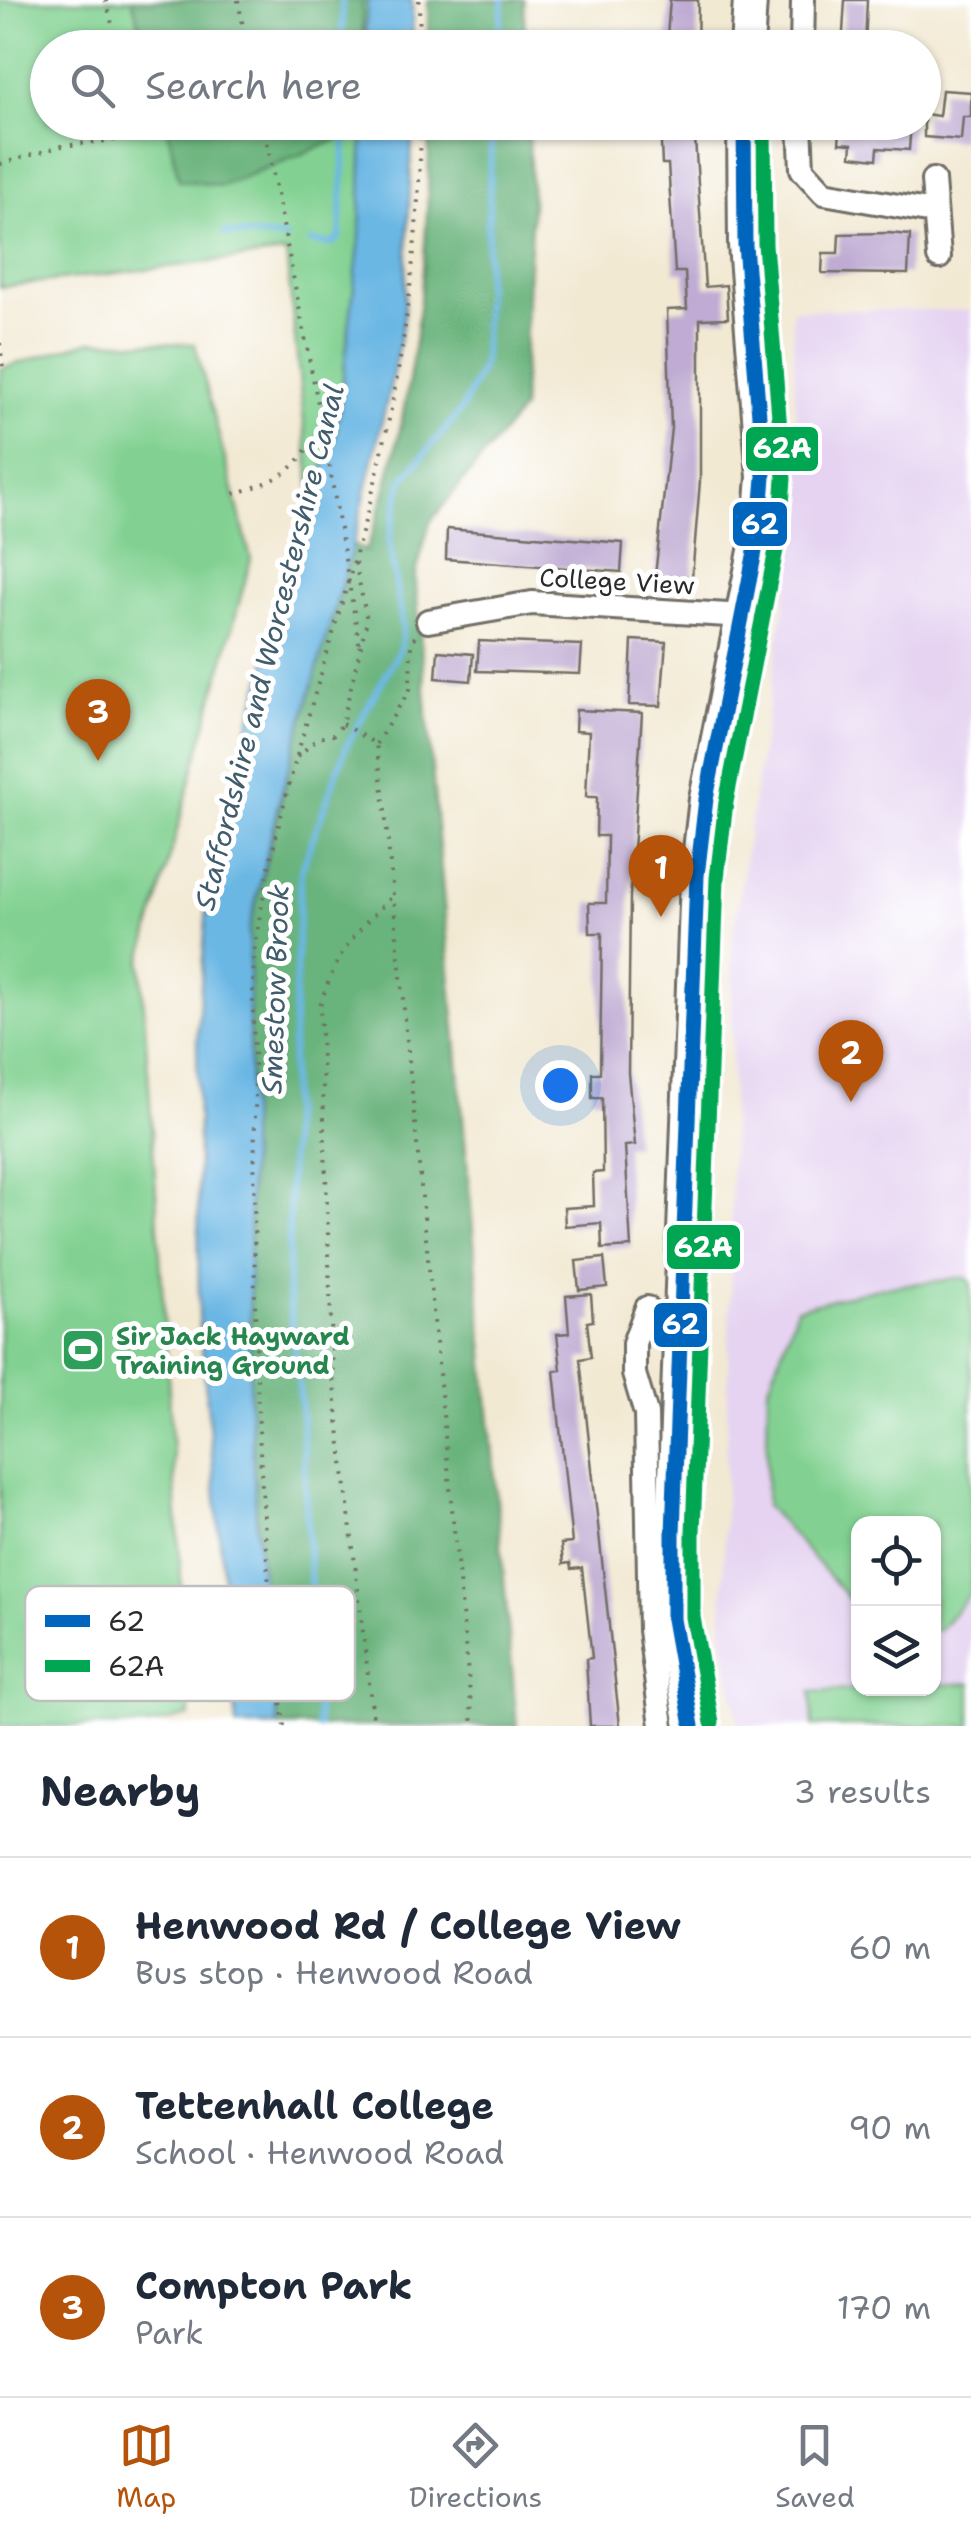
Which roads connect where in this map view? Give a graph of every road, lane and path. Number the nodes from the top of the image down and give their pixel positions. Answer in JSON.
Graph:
{"nodes":[{"id":1,"x":106,"y":0,"type":"edge"},
{"id":2,"x":238,"y":0,"type":"edge"},
{"id":3,"x":419,"y":0,"type":"edge"},
{"id":4,"x":750,"y":0,"type":"edge"},
{"id":5,"x":803,"y":0,"type":"edge"},
{"id":6,"x":114,"y":30,"type":"edge"},
{"id":7,"x":244,"y":30,"type":"edge"},
{"id":8,"x":420,"y":30,"type":"edge"},
{"id":9,"x":749,"y":30,"type":"edge"},
{"id":10,"x":802,"y":30,"type":"edge"},
{"id":11,"x":114,"y":140,"type":"edge"},
{"id":12,"x":266,"y":140,"type":"edge"},
{"id":13,"x":419,"y":140,"type":"edge"},
{"id":14,"x":744,"y":140,"type":"edge"},
{"id":15,"x":801,"y":140,"type":"edge"},
{"id":16,"x":0,"y":164,"type":"edge"},
{"id":17,"x":933,"y":180,"type":"dead end"},
{"id":18,"x":933,"y":212,"type":"junction"},
{"id":19,"x":939,"y":257,"type":"dead end"},
{"id":20,"x":0,"y":343,"type":"edge"},
{"id":21,"x":3,"y":368,"type":"dead end"},
{"id":22,"x":323,"y":422,"type":"junction"},
{"id":23,"x":234,"y":494,"type":"dead end"},
{"id":24,"x":354,"y":556,"type":"junction"},
{"id":25,"x":744,"y":616,"type":"junction"},
{"id":26,"x":428,"y":621,"type":"joint"},
{"id":27,"x":361,"y":652,"type":"junction"},
{"id":28,"x":342,"y":724,"type":"junction"},
{"id":29,"x":376,"y":744,"type":"junction"},
{"id":30,"x":296,"y":759,"type":"junction"},
{"id":31,"x":393,"y":896,"type":"junction"},
{"id":32,"x":648,"y":1308,"type":"dead end"},
{"id":33,"x":634,"y":1343,"type":"junction"},
{"id":34,"x":679,"y":1352,"type":"junction"},
{"id":35,"x":271,"y":1586,"type":"edge"},
{"id":36,"x":282,"y":1701,"type":"edge"},
{"id":37,"x":284,"y":1726,"type":"edge"},
{"id":38,"x":374,"y":1726,"type":"edge"},
{"id":39,"x":473,"y":1726,"type":"edge"},
{"id":40,"x":662,"y":1726,"type":"edge"},
{"id":41,"x":692,"y":1726,"type":"edge"}],
"edges":[{"from":1,"to":6,"type":"path"},
{"from":2,"to":7,"type":"path"},
{"from":3,"to":8,"type":"path"},
{"from":4,"to":9,"type":"main road"},
{"from":5,"to":10,"type":"street"},
{"from":11,"to":16,"type":"path"},
{"from":12,"to":22,"type":"path"},
{"from":13,"to":24,"type":"path"},
{"from":14,"to":25,"type":"main road"},
{"from":15,"to":18,"type":"street"},
{"from":17,"to":18,"type":"street"},
{"from":18,"to":19,"type":"street"},
{"from":20,"to":21,"type":"path"},
{"from":22,"to":23,"type":"path"},
{"from":22,"to":27,"type":"path","bridge":true},
{"from":24,"to":27,"type":"path"},
{"from":24,"to":30,"type":"path"},
{"from":25,"to":26,"type":"street","name":"College View"},
{"from":25,"to":34,"type":"main road"},
{"from":26,"to":29,"type":"path"},
{"from":27,"to":28,"type":"path"},
{"from":28,"to":29,"type":"path"},
{"from":28,"to":30,"type":"path"},
{"from":29,"to":31,"type":"path"},
{"from":30,"to":35,"type":"path"},
{"from":31,"to":38,"type":"path"},
{"from":31,"to":39,"type":"path"},
{"from":32,"to":33,"type":"street"},
{"from":33,"to":34,"type":"street"},
{"from":33,"to":40,"type":"street"},
{"from":34,"to":41,"type":"main road"},
{"from":36,"to":37,"type":"path"}]}
